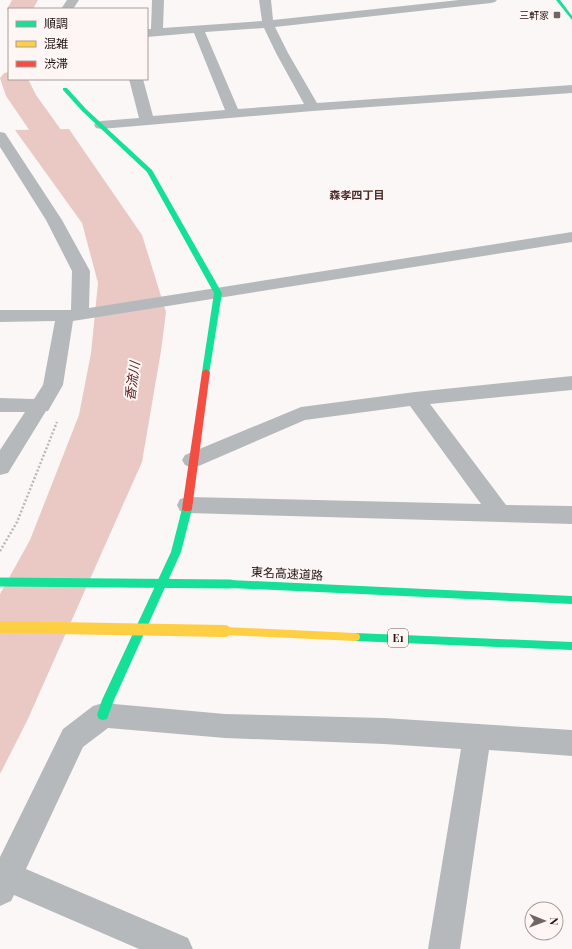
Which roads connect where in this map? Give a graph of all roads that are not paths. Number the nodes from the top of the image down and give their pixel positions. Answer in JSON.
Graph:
{"nodes":[{"id":1,"x":158,"y":0,"type":"edge"},
{"id":2,"x":264,"y":0,"type":"edge"},
{"id":3,"x":372,"y":0,"type":"edge"},
{"id":4,"x":491,"y":0,"type":"edge"},
{"id":5,"x":558,"y":0,"type":"edge"},
{"id":6,"x":466,"y":1,"type":"edge"},
{"id":7,"x":376,"y":12,"type":"junction"},
{"id":8,"x":572,"y":19,"type":"edge"},
{"id":9,"x":268,"y":24,"type":"junction"},
{"id":10,"x":198,"y":29,"type":"junction"},
{"id":11,"x":152,"y":32,"type":"edge"},
{"id":12,"x":136,"y":80,"type":"edge"},
{"id":13,"x":65,"y":89,"type":"dead end"},
{"id":14,"x":572,"y":89,"type":"edge"},
{"id":15,"x":313,"y":107,"type":"junction"},
{"id":16,"x":233,"y":114,"type":"junction"},
{"id":17,"x":147,"y":121,"type":"junction"},
{"id":18,"x":101,"y":125,"type":"junction"},
{"id":19,"x":0,"y":136,"type":"edge"},
{"id":20,"x":572,"y":237,"type":"edge"},
{"id":21,"x":212,"y":293,"type":"junction"},
{"id":22,"x":78,"y":314,"type":"junction"},
{"id":23,"x":0,"y":316,"type":"edge"},
{"id":24,"x":572,"y":383,"type":"edge"},
{"id":25,"x":415,"y":399,"type":"junction"},
{"id":26,"x":0,"y":405,"type":"edge"},
{"id":27,"x":41,"y":406,"type":"junction"},
{"id":28,"x":193,"y":460,"type":"junction"},
{"id":29,"x":0,"y":467,"type":"edge"},
{"id":30,"x":188,"y":505,"type":"junction"},
{"id":31,"x":500,"y":513,"type":"junction"},
{"id":32,"x":572,"y":515,"type":"edge"},
{"id":33,"x":0,"y":582,"type":"edge"},
{"id":34,"x":572,"y":600,"type":"edge"},
{"id":35,"x":0,"y":627,"type":"edge"},
{"id":36,"x":572,"y":646,"type":"edge"},
{"id":37,"x":103,"y":715,"type":"junction"},
{"id":38,"x":477,"y":738,"type":"junction"},
{"id":39,"x":572,"y":743,"type":"edge"},
{"id":40,"x":3,"y":883,"type":"edge"},
{"id":41,"x":178,"y":949,"type":"edge"},
{"id":42,"x":444,"y":949,"type":"edge"}],
"edges":[{"from":1,"to":11,"type":"street"},
{"from":2,"to":9,"type":"street"},
{"from":3,"to":7,"type":"street"},
{"from":4,"to":6,"type":"street"},
{"from":5,"to":8,"type":"main road"},
{"from":6,"to":7,"type":"street"},
{"from":7,"to":9,"type":"street"},
{"from":9,"to":10,"type":"street"},
{"from":9,"to":15,"type":"street"},
{"from":10,"to":11,"type":"street"},
{"from":10,"to":16,"type":"street"},
{"from":12,"to":17,"type":"street"},
{"from":13,"to":18,"type":"main road"},
{"from":14,"to":15,"type":"street"},
{"from":15,"to":16,"type":"street"},
{"from":16,"to":17,"type":"street"},
{"from":17,"to":18,"type":"street"},
{"from":18,"to":21,"type":"main road"},
{"from":19,"to":22,"type":"street"},
{"from":20,"to":21,"type":"street"},
{"from":21,"to":22,"type":"street"},
{"from":21,"to":28,"type":"main road"},
{"from":22,"to":23,"type":"street"},
{"from":22,"to":27,"type":"street"},
{"from":24,"to":25,"type":"street"},
{"from":25,"to":28,"type":"street"},
{"from":25,"to":31,"type":"street"},
{"from":26,"to":27,"type":"street"},
{"from":27,"to":29,"type":"street"},
{"from":28,"to":30,"type":"main road"},
{"from":30,"to":31,"type":"street"},
{"from":30,"to":37,"type":"main road"},
{"from":31,"to":32,"type":"street"},
{"from":33,"to":34,"type":"main road","name":"東名高速道路","bridge":true},
{"from":35,"to":36,"type":"main road","number":"E1","bridge":true},
{"from":37,"to":38,"type":"street"},
{"from":37,"to":40,"type":"street"},
{"from":38,"to":39,"type":"street"},
{"from":38,"to":42,"type":"street"},
{"from":40,"to":41,"type":"street"}]}
